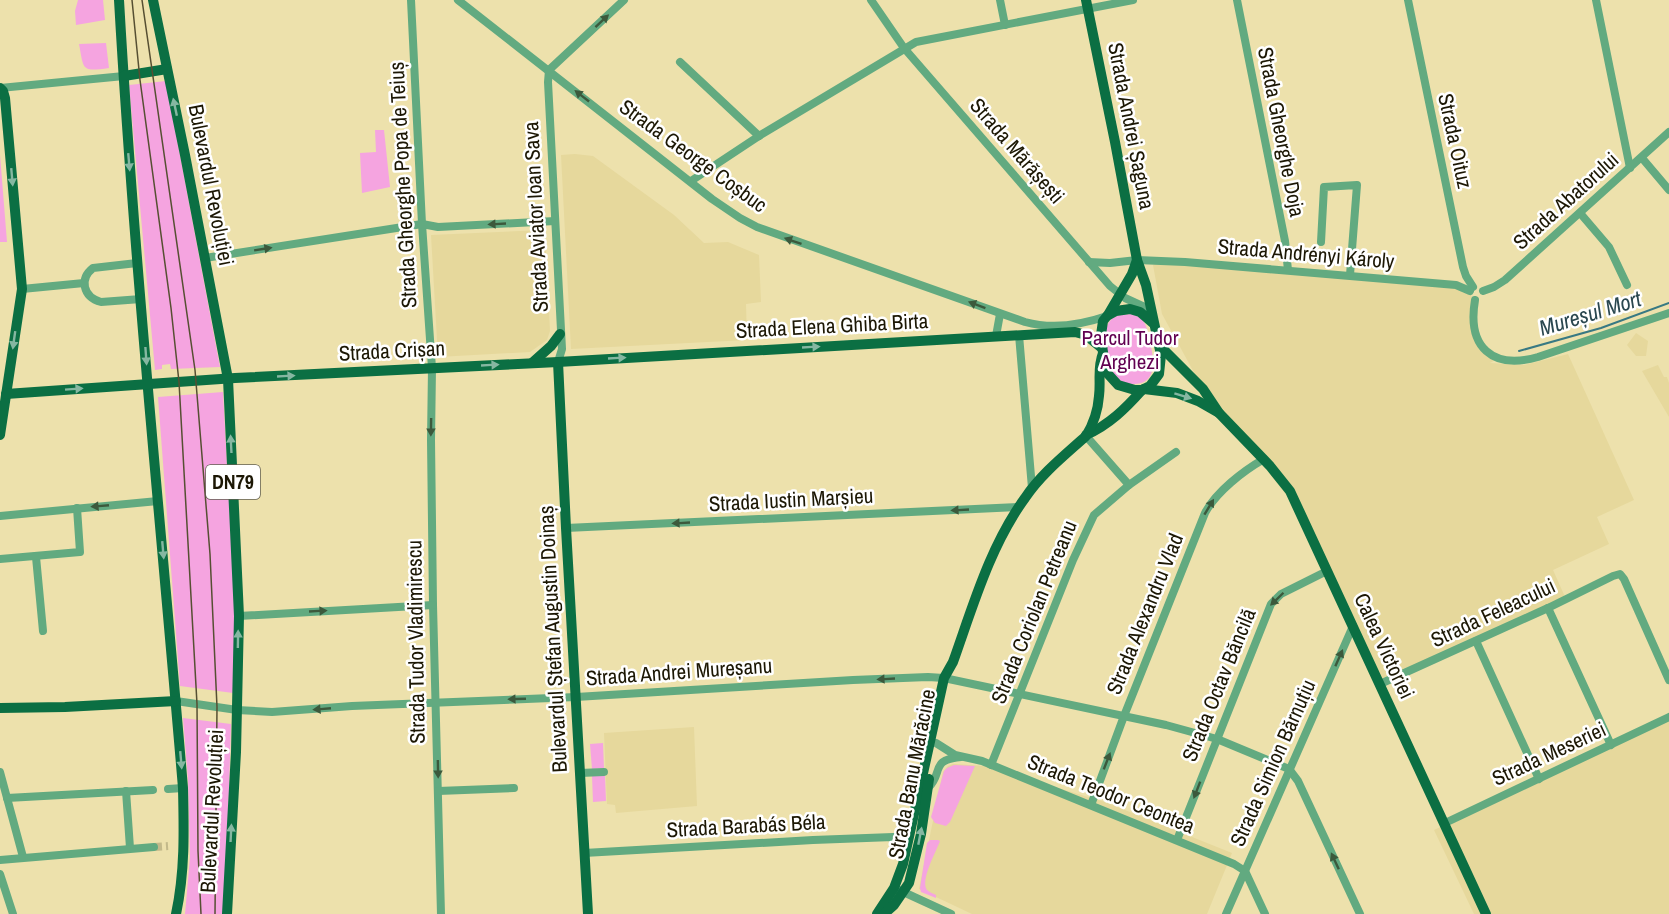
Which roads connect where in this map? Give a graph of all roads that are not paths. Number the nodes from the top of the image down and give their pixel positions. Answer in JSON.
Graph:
{"nodes":[{"id":1,"x":119,"y":0,"type":"edge"},
{"id":2,"x":153,"y":0,"type":"edge"},
{"id":3,"x":411,"y":0,"type":"edge"},
{"id":4,"x":458,"y":0,"type":"edge"},
{"id":5,"x":624,"y":0,"type":"edge"},
{"id":6,"x":872,"y":0,"type":"edge"},
{"id":7,"x":1000,"y":0,"type":"edge"},
{"id":8,"x":1133,"y":0,"type":"edge"},
{"id":9,"x":1237,"y":0,"type":"edge"},
{"id":10,"x":1408,"y":0,"type":"edge"},
{"id":11,"x":1596,"y":0,"type":"edge"},
{"id":12,"x":1086,"y":5,"type":"edge"},
{"id":13,"x":1005,"y":25,"type":"junction"},
{"id":14,"x":904,"y":48,"type":"junction"},
{"id":15,"x":680,"y":62,"type":"dead end"},
{"id":16,"x":167,"y":69,"type":"junction"},
{"id":17,"x":549,"y":70,"type":"junction"},
{"id":18,"x":124,"y":75,"type":"junction"},
{"id":19,"x":0,"y":88,"type":"edge"},
{"id":20,"x":1669,"y":132,"type":"edge"},
{"id":21,"x":759,"y":136,"type":"junction"},
{"id":22,"x":1642,"y":158,"type":"junction"},
{"id":23,"x":1630,"y":168,"type":"junction"},
{"id":24,"x":691,"y":181,"type":"junction"},
{"id":25,"x":1669,"y":190,"type":"edge"},
{"id":26,"x":1580,"y":213,"type":"junction"},
{"id":27,"x":555,"y":221,"type":"junction"},
{"id":28,"x":422,"y":224,"type":"junction"},
{"id":29,"x":1321,"y":242,"type":"dead end"},
{"id":30,"x":206,"y":258,"type":"junction"},
{"id":31,"x":1137,"y":260,"type":"junction"},
{"id":32,"x":1089,"y":262,"type":"junction"},
{"id":33,"x":137,"y":263,"type":"junction"},
{"id":34,"x":1288,"y":270,"type":"junction"},
{"id":35,"x":1350,"y":275,"type":"junction"},
{"id":36,"x":84,"y":283,"type":"junction"},
{"id":37,"x":1627,"y":285,"type":"dead end"},
{"id":38,"x":22,"y":289,"type":"junction"},
{"id":39,"x":1471,"y":289,"type":"junction"},
{"id":40,"x":1483,"y":291,"type":"junction"},
{"id":41,"x":1120,"y":294,"type":"junction"},
{"id":42,"x":141,"y":298,"type":"junction"},
{"id":43,"x":1475,"y":300,"type":"junction"},
{"id":44,"x":1151,"y":310,"type":"junction"},
{"id":45,"x":1669,"y":313,"type":"edge"},
{"id":46,"x":1000,"y":314,"type":"junction"},
{"id":47,"x":1107,"y":316,"type":"junction"},
{"id":48,"x":1154,"y":324,"type":"junction"},
{"id":49,"x":560,"y":333,"type":"junction"},
{"id":50,"x":1019,"y":335,"type":"junction"},
{"id":51,"x":996,"y":336,"type":"junction"},
{"id":52,"x":1160,"y":346,"type":"junction"},
{"id":53,"x":1102,"y":351,"type":"junction"},
{"id":54,"x":558,"y":362,"type":"junction"},
{"id":55,"x":532,"y":363,"type":"junction"},
{"id":56,"x":432,"y":368,"type":"junction"},
{"id":57,"x":228,"y":379,"type":"junction"},
{"id":58,"x":148,"y":385,"type":"junction"},
{"id":59,"x":1143,"y":390,"type":"junction"},
{"id":60,"x":3,"y":395,"type":"edge"},
{"id":61,"x":1219,"y":413,"type":"junction"},
{"id":62,"x":0,"y":435,"type":"edge"},
{"id":63,"x":1086,"y":436,"type":"junction"},
{"id":64,"x":1176,"y":452,"type":"dead end"},
{"id":65,"x":1264,"y":459,"type":"junction"},
{"id":66,"x":1130,"y":485,"type":"junction"},
{"id":67,"x":1032,"y":488,"type":"junction"},
{"id":68,"x":158,"y":501,"type":"junction"},
{"id":69,"x":1018,"y":507,"type":"junction"},
{"id":70,"x":77,"y":508,"type":"junction"},
{"id":71,"x":0,"y":516,"type":"edge"},
{"id":72,"x":566,"y":528,"type":"junction"},
{"id":73,"x":36,"y":557,"type":"junction"},
{"id":74,"x":0,"y":559,"type":"edge"},
{"id":75,"x":1327,"y":571,"type":"junction"},
{"id":76,"x":433,"y":605,"type":"junction"},
{"id":77,"x":1548,"y":608,"type":"junction"},
{"id":78,"x":239,"y":616,"type":"junction"},
{"id":79,"x":1353,"y":626,"type":"junction"},
{"id":80,"x":43,"y":631,"type":"dead end"},
{"id":81,"x":1476,"y":641,"type":"junction"},
{"id":82,"x":947,"y":679,"type":"junction"},
{"id":83,"x":1669,"y":680,"type":"edge"},
{"id":84,"x":1380,"y":684,"type":"junction"},
{"id":85,"x":1020,"y":695,"type":"junction"},
{"id":86,"x":576,"y":697,"type":"junction"},
{"id":87,"x":176,"y":701,"type":"junction"},
{"id":88,"x":436,"y":703,"type":"junction"},
{"id":89,"x":0,"y":708,"type":"edge"},
{"id":90,"x":237,"y":710,"type":"junction"},
{"id":91,"x":1124,"y":716,"type":"junction"},
{"id":92,"x":1669,"y":717,"type":"edge"},
{"id":93,"x":1217,"y":739,"type":"junction"},
{"id":94,"x":936,"y":743,"type":"junction"},
{"id":95,"x":1611,"y":745,"type":"junction"},
{"id":96,"x":961,"y":757,"type":"junction"},
{"id":97,"x":991,"y":765,"type":"junction"},
{"id":98,"x":1289,"y":769,"type":"junction"},
{"id":99,"x":0,"y":772,"type":"edge"},
{"id":100,"x":604,"y":772,"type":"dead end"},
{"id":101,"x":580,"y":773,"type":"junction"},
{"id":102,"x":1539,"y":779,"type":"junction"},
{"id":103,"x":183,"y":788,"type":"junction"},
{"id":104,"x":514,"y":788,"type":"dead end"},
{"id":105,"x":928,"y":788,"type":"junction"},
{"id":106,"x":168,"y":789,"type":"dead end"},
{"id":107,"x":153,"y":790,"type":"dead end"},
{"id":108,"x":126,"y":791,"type":"junction"},
{"id":109,"x":438,"y":791,"type":"junction"},
{"id":110,"x":7,"y":798,"type":"junction"},
{"id":111,"x":1091,"y":805,"type":"junction"},
{"id":112,"x":1444,"y":823,"type":"junction"},
{"id":113,"x":909,"y":840,"type":"junction"},
{"id":114,"x":1177,"y":840,"type":"junction"},
{"id":115,"x":154,"y":846,"type":"tunnel mouth"},
{"id":116,"x":130,"y":848,"type":"junction"},
{"id":117,"x":584,"y":853,"type":"junction"},
{"id":118,"x":23,"y":857,"type":"junction"},
{"id":119,"x":0,"y":860,"type":"edge"},
{"id":120,"x":1245,"y":871,"type":"junction"},
{"id":121,"x":0,"y":874,"type":"edge"},
{"id":122,"x":899,"y":890,"type":"junction"},
{"id":123,"x":13,"y":914,"type":"edge"},
{"id":124,"x":176,"y":914,"type":"edge"},
{"id":125,"x":227,"y":914,"type":"edge"},
{"id":126,"x":441,"y":914,"type":"edge"},
{"id":127,"x":588,"y":914,"type":"edge"},
{"id":128,"x":877,"y":914,"type":"edge"},
{"id":129,"x":884,"y":914,"type":"edge"},
{"id":130,"x":951,"y":914,"type":"edge"},
{"id":131,"x":1226,"y":914,"type":"edge"},
{"id":132,"x":1265,"y":914,"type":"edge"},
{"id":133,"x":1360,"y":914,"type":"edge"},
{"id":134,"x":1486,"y":914,"type":"edge"}],
"edges":[{"from":1,"to":18,"type":"main road","name":"Bulevardul Revoluției"},
{"from":2,"to":16,"type":"main road","name":"Bulevardul Revoluției","number":"DN79"},
{"from":3,"to":28,"type":"street","name":"Strada Gheorghe Popa de Teiuș"},
{"from":4,"to":17,"type":"street","name":"Strada George Coșbuc"},
{"from":17,"to":5,"type":"street","one_way":true},
{"from":6,"to":14,"type":"street","name":"Strada Mărășești"},
{"from":7,"to":13,"type":"street"},
{"from":8,"to":12,"type":"street"},
{"from":9,"to":34,"type":"street","name":"Strada Gheorghe Doja"},
{"from":10,"to":39,"type":"street","name":"Strada Oituz"},
{"from":11,"to":23,"type":"street"},
{"from":12,"to":13,"type":"street"},
{"from":12,"to":31,"type":"main road","name":"Strada Andrei Șaguna"},
{"from":13,"to":14,"type":"street"},
{"from":14,"to":21,"type":"street"},
{"from":14,"to":32,"type":"street","name":"Strada Mărășești"},
{"from":15,"to":21,"type":"street"},
{"from":16,"to":18,"type":"main road"},
{"from":30,"to":16,"type":"main road","name":"Bulevardul Revoluției","number":"DN79","one_way":true},
{"from":24,"to":17,"type":"street","name":"Strada George Coșbuc","one_way":true},
{"from":17,"to":27,"type":"street","name":"Strada Aviator Ioan Sava"},
{"from":18,"to":19,"type":"street"},
{"from":18,"to":33,"type":"main road","name":"Bulevardul Revoluției","one_way":true},
{"from":19,"to":38,"type":"main road","one_way":true},
{"from":20,"to":22,"type":"street","name":"Strada Abatorului"},
{"from":21,"to":24,"type":"street"},
{"from":22,"to":23,"type":"street","name":"Strada Abatorului"},
{"from":22,"to":25,"type":"street"},
{"from":23,"to":26,"type":"street","name":"Strada Abatorului"},
{"from":46,"to":24,"type":"street","name":"Strada George Coșbuc","one_way":true},
{"from":26,"to":37,"type":"street"},
{"from":26,"to":40,"type":"street","name":"Strada Abatorului"},
{"from":27,"to":28,"type":"street","one_way":true},
{"from":27,"to":49,"type":"street","name":"Strada Aviator Ioan Sava"},
{"from":30,"to":28,"type":"street","one_way":true},
{"from":28,"to":56,"type":"street","name":"Strada Gheorghe Popa de Teiuș"},
{"from":29,"to":35,"type":"street"},
{"from":30,"to":57,"type":"main road","name":"Bulevardul Revoluției","number":"DN79"},
{"from":31,"to":32,"type":"street"},
{"from":31,"to":34,"type":"street","name":"Strada Andrényi Károly"},
{"from":31,"to":41,"type":"main road"},
{"from":31,"to":44,"type":"main road","name":"Strada Andrei Șaguna"},
{"from":32,"to":41,"type":"street","name":"Strada Mărășești"},
{"from":33,"to":36,"type":"street"},
{"from":33,"to":42,"type":"main road","name":"Bulevardul Revoluției"},
{"from":34,"to":35,"type":"street","name":"Strada Andrényi Károly"},
{"from":35,"to":39,"type":"street","name":"Strada Andrényi Károly"},
{"from":36,"to":38,"type":"street"},
{"from":36,"to":42,"type":"street"},
{"from":38,"to":60,"type":"main road","one_way":true},
{"from":39,"to":40,"type":"street"},
{"from":39,"to":43,"type":"street"},
{"from":40,"to":43,"type":"street"},
{"from":41,"to":44,"type":"street","name":"Strada Mărășești"},
{"from":41,"to":47,"type":"main road"},
{"from":42,"to":58,"type":"main road","name":"Bulevardul Revoluției","one_way":true},
{"from":43,"to":45,"type":"street"},
{"from":44,"to":48,"type":"main road","name":"Strada Andrei Șaguna"},
{"from":46,"to":47,"type":"street","name":"Strada George Coșbuc"},
{"from":46,"to":51,"type":"street"},
{"from":47,"to":48,"type":"main road"},
{"from":47,"to":53,"type":"main road"},
{"from":48,"to":52,"type":"main road"},
{"from":49,"to":54,"type":"street","name":"Strada Aviator Ioan Sava"},
{"from":49,"to":55,"type":"main road"},
{"from":50,"to":51,"type":"main road","name":"Strada Elena Ghiba Birta"},
{"from":50,"to":53,"type":"main road","name":"Strada Elena Ghiba Birta"},
{"from":50,"to":67,"type":"street"},
{"from":54,"to":51,"type":"main road","name":"Strada Elena Ghiba Birta","one_way":true},
{"from":52,"to":59,"type":"main road"},
{"from":52,"to":61,"type":"main road","name":"Calea Victoriei"},
{"from":53,"to":59,"type":"main road"},
{"from":53,"to":63,"type":"main road","name":"Strada Banu Mărăcine"},
{"from":54,"to":55,"type":"main road","name":"Strada Crișan"},
{"from":54,"to":72,"type":"main road","name":"Bulevardul Ștefan Augustin Doinaș"},
{"from":56,"to":55,"type":"main road","name":"Strada Crișan","one_way":true},
{"from":57,"to":56,"type":"main road","name":"Strada Crișan","one_way":true},
{"from":56,"to":76,"type":"street","name":"Strada Tudor Vladimirescu","one_way":true},
{"from":57,"to":58,"type":"main road"},
{"from":78,"to":57,"type":"main road","name":"Bulevardul Revoluției","number":"DN79","one_way":true},
{"from":60,"to":58,"type":"main road","one_way":true},
{"from":58,"to":68,"type":"main road","name":"Bulevardul Revoluției"},
{"from":59,"to":61,"type":"main road","name":"Calea Victoriei","one_way":true},
{"from":59,"to":63,"type":"main road","name":"Strada Banu Mărăcine"},
{"from":60,"to":62,"type":"main road"},
{"from":61,"to":65,"type":"main road","name":"Calea Victoriei"},
{"from":63,"to":66,"type":"street"},
{"from":63,"to":67,"type":"main road","name":"Strada Banu Mărăcine"},
{"from":64,"to":66,"type":"street","name":"Strada Coriolan Petreanu"},
{"from":65,"to":75,"type":"main road","name":"Calea Victoriei"},
{"from":91,"to":65,"type":"street","name":"Strada Alexandru Vlad","one_way":true},
{"from":66,"to":85,"type":"street","name":"Strada Coriolan Petreanu"},
{"from":67,"to":69,"type":"main road","name":"Strada Banu Mărăcine"},
{"from":68,"to":70,"type":"street","one_way":true},
{"from":68,"to":87,"type":"main road","name":"Bulevardul Revoluției","one_way":true},
{"from":69,"to":72,"type":"street","name":"Strada Iustin Marșieu","one_way":true},
{"from":69,"to":82,"type":"main road","name":"Strada Banu Mărăcine"},
{"from":70,"to":71,"type":"street"},
{"from":70,"to":73,"type":"street"},
{"from":72,"to":86,"type":"main road","name":"Bulevardul Ștefan Augustin Doinaș"},
{"from":73,"to":74,"type":"street"},
{"from":73,"to":80,"type":"street"},
{"from":75,"to":79,"type":"main road","name":"Calea Victoriei"},
{"from":75,"to":93,"type":"street","name":"Strada Octav Băncilă","one_way":true},
{"from":78,"to":76,"type":"street","one_way":true},
{"from":76,"to":88,"type":"street","name":"Strada Tudor Vladimirescu"},
{"from":77,"to":81,"type":"street","name":"Strada Feleacului"},
{"from":77,"to":83,"type":"street","name":"Strada Feleacului"},
{"from":77,"to":95,"type":"street"},
{"from":90,"to":78,"type":"main road","name":"Bulevardul Revoluției","number":"DN79","one_way":true},
{"from":79,"to":84,"type":"main road","name":"Calea Victoriei"},
{"from":98,"to":79,"type":"street","name":"Strada Simion Bărnuțiu","one_way":true},
{"from":81,"to":84,"type":"street","name":"Strada Feleacului"},
{"from":81,"to":102,"type":"street"},
{"from":82,"to":85,"type":"street","name":"Strada Andrei Mureșanu"},
{"from":82,"to":86,"type":"street","name":"Strada Andrei Mureșanu","one_way":true},
{"from":82,"to":94,"type":"main road","name":"Strada Banu Mărăcine"},
{"from":82,"to":113,"type":"main road","name":"Strada Banu Mărăcine"},
{"from":84,"to":112,"type":"main road","name":"Calea Victoriei"},
{"from":85,"to":91,"type":"street","name":"Strada Andrei Mureșanu"},
{"from":85,"to":97,"type":"street","name":"Strada Coriolan Petreanu"},
{"from":86,"to":88,"type":"street","name":"Strada Andrei Mureșanu","one_way":true},
{"from":86,"to":101,"type":"main road","name":"Bulevardul Ștefan Augustin Doinaș"},
{"from":87,"to":89,"type":"main road"},
{"from":87,"to":90,"type":"street","name":"Bulevardul Revoluției"},
{"from":87,"to":103,"type":"main road","name":"Bulevardul Revoluției","one_way":true},
{"from":88,"to":90,"type":"street","name":"Strada Andrei Mureșanu","one_way":true},
{"from":88,"to":109,"type":"street","name":"Strada Tudor Vladimirescu","one_way":true},
{"from":125,"to":90,"type":"main road","name":"Bulevardul Revoluției","number":"DN79","one_way":true},
{"from":91,"to":93,"type":"street","name":"Strada Andrei Mureșanu"},
{"from":111,"to":91,"type":"street","name":"Strada Alexandru Vlad","one_way":true},
{"from":92,"to":95,"type":"street","name":"Strada Meseriei"},
{"from":93,"to":98,"type":"street","name":"Strada Andrei Mureșanu"},
{"from":93,"to":114,"type":"street","name":"Strada Octav Băncilă","one_way":true},
{"from":94,"to":96,"type":"street","name":"Strada Teodor Ceontea"},
{"from":94,"to":105,"type":"main road","name":"Strada Banu Mărăcine"},
{"from":95,"to":102,"type":"street","name":"Strada Meseriei"},
{"from":96,"to":97,"type":"street","name":"Strada Teodor Ceontea"},
{"from":96,"to":105,"type":"street"},
{"from":97,"to":111,"type":"street","name":"Strada Teodor Ceontea"},
{"from":98,"to":120,"type":"street","name":"Strada Simion Bărnuțiu"},
{"from":133,"to":98,"type":"street","one_way":true},
{"from":99,"to":110,"type":"street"},
{"from":100,"to":101,"type":"street"},
{"from":101,"to":117,"type":"main road","name":"Bulevardul Ștefan Augustin Doinaș"},
{"from":102,"to":112,"type":"street","name":"Strada Meseriei"},
{"from":103,"to":106,"type":"street"},
{"from":103,"to":124,"type":"main road","name":"Bulevardul Revoluției"},
{"from":104,"to":109,"type":"street"},
{"from":122,"to":105,"type":"main road","name":"Strada Banu Mărăcine","one_way":true},
{"from":107,"to":108,"type":"street"},
{"from":108,"to":110,"type":"street"},
{"from":108,"to":116,"type":"street"},
{"from":109,"to":126,"type":"street","name":"Strada Tudor Vladimirescu"},
{"from":110,"to":118,"type":"street"},
{"from":111,"to":114,"type":"street","name":"Strada Teodor Ceontea"},
{"from":112,"to":134,"type":"main road","name":"Calea Victoriei"},
{"from":113,"to":117,"type":"street","name":"Strada Barabás Béla"},
{"from":113,"to":122,"type":"main road","name":"Strada Banu Mărăcine"},
{"from":114,"to":120,"type":"street","name":"Strada Teodor Ceontea"},
{"from":115,"to":116,"type":"street"},
{"from":116,"to":118,"type":"street"},
{"from":117,"to":127,"type":"main road","name":"Bulevardul Ștefan Augustin Doinaș"},
{"from":118,"to":119,"type":"street"},
{"from":120,"to":131,"type":"street","name":"Strada Simion Bărnuțiu"},
{"from":120,"to":132,"type":"street"},
{"from":121,"to":123,"type":"street"},
{"from":122,"to":128,"type":"main road"},
{"from":122,"to":129,"type":"main road"},
{"from":122,"to":130,"type":"street"}]}
